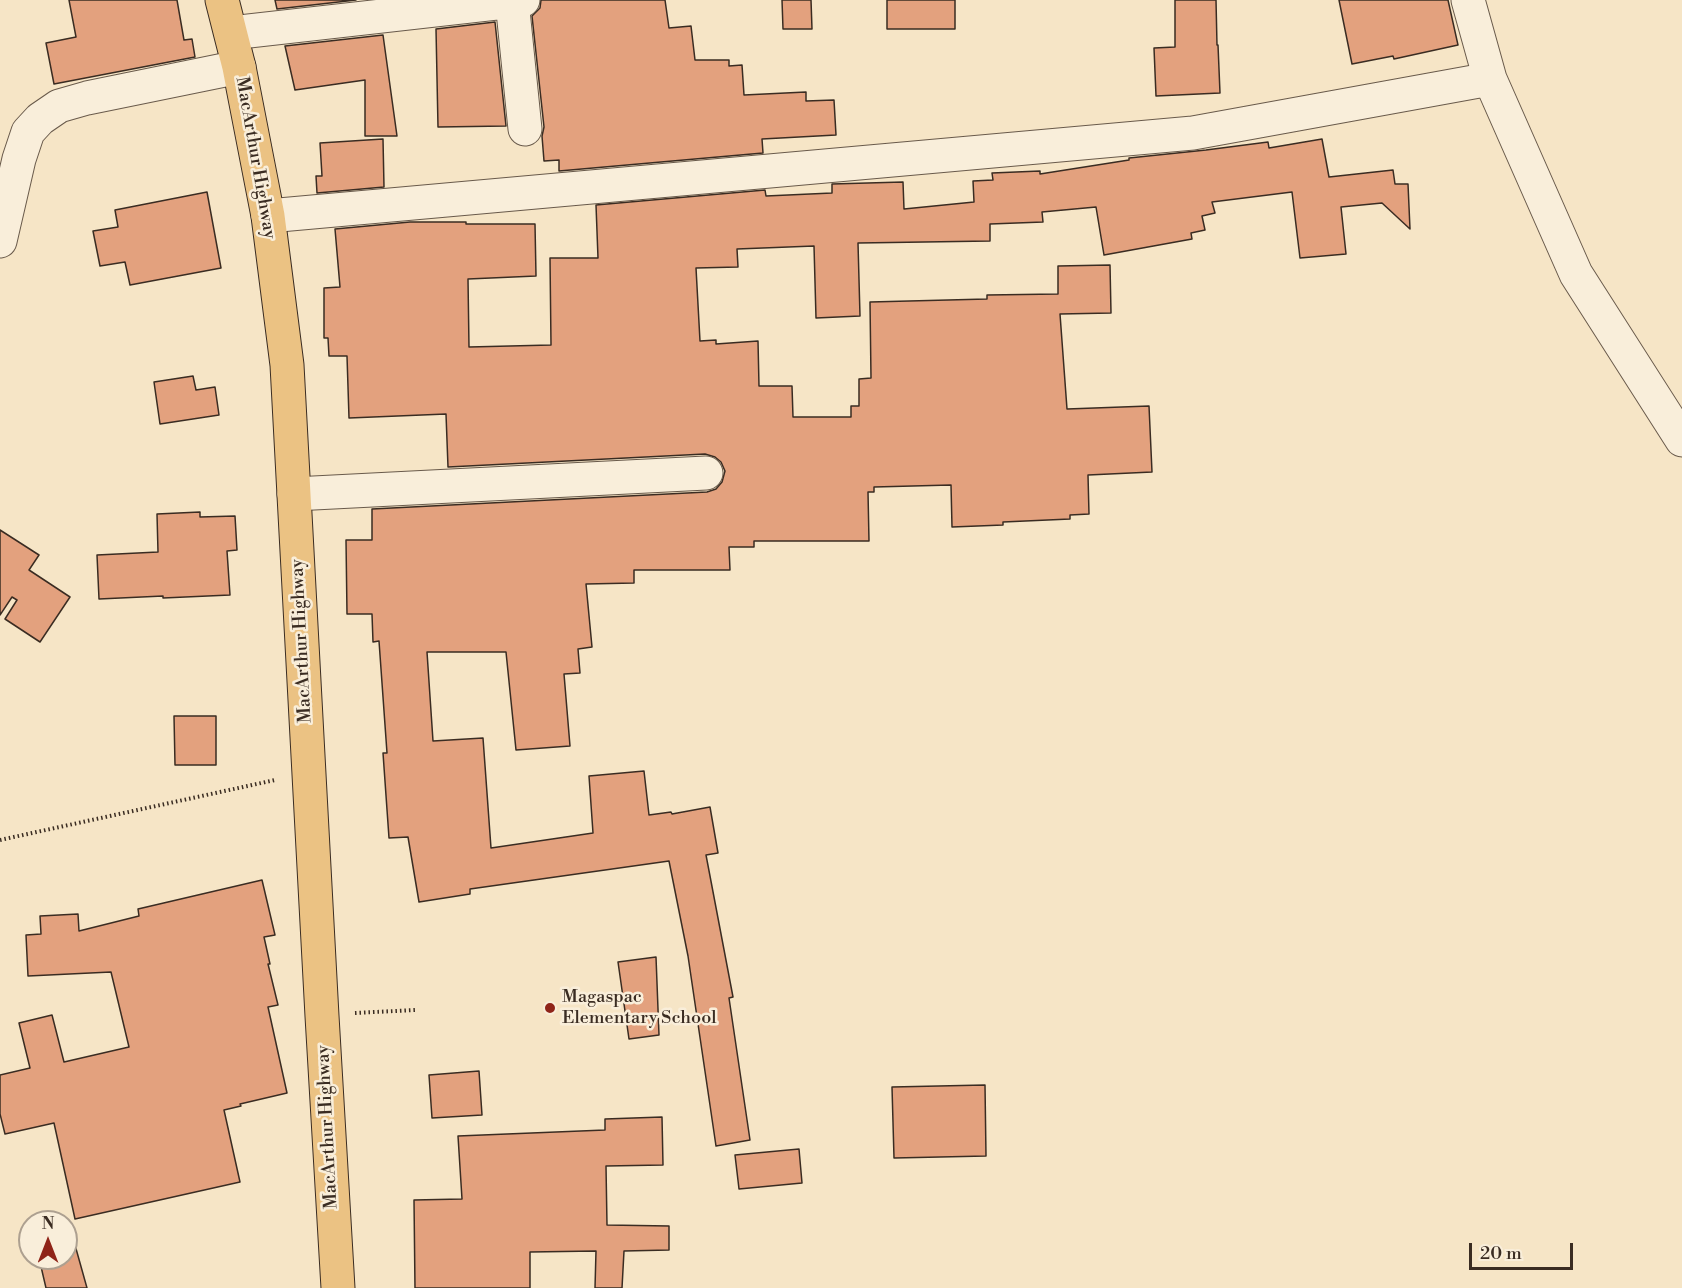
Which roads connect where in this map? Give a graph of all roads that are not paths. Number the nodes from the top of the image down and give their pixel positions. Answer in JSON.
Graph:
{"nodes":[{"id":1,"x":222,"y":0,"type":"edge"},
{"id":2,"x":1468,"y":0,"type":"edge"},
{"id":3,"x":518,"y":1,"type":"edge"},
{"id":4,"x":231,"y":33,"type":"junction"},
{"id":5,"x":238,"y":67,"type":"junction"},
{"id":6,"x":1490,"y":79,"type":"junction"},
{"id":7,"x":525,"y":129,"type":"dead end"},
{"id":8,"x":267,"y":216,"type":"junction"},
{"id":9,"x":0,"y":240,"type":"edge"},
{"id":10,"x":1682,"y":440,"type":"edge"},
{"id":11,"x":706,"y":473,"type":"dead end"},
{"id":12,"x":294,"y":494,"type":"junction"},
{"id":13,"x":338,"y":1288,"type":"edge"}],
"edges":[{"from":1,"to":4,"type":"highway","name":"MacArthur Highway"},
{"from":2,"to":6,"type":"street"},
{"from":3,"to":4,"type":"street"},
{"from":3,"to":7,"type":"street"},
{"from":4,"to":5,"type":"highway","name":"MacArthur Highway"},
{"from":5,"to":8,"type":"highway","name":"MacArthur Highway"},
{"from":5,"to":9,"type":"street"},
{"from":6,"to":8,"type":"street"},
{"from":6,"to":10,"type":"street"},
{"from":8,"to":12,"type":"highway","name":"MacArthur Highway"},
{"from":11,"to":12,"type":"street"},
{"from":12,"to":13,"type":"highway","name":"MacArthur Highway"}]}
